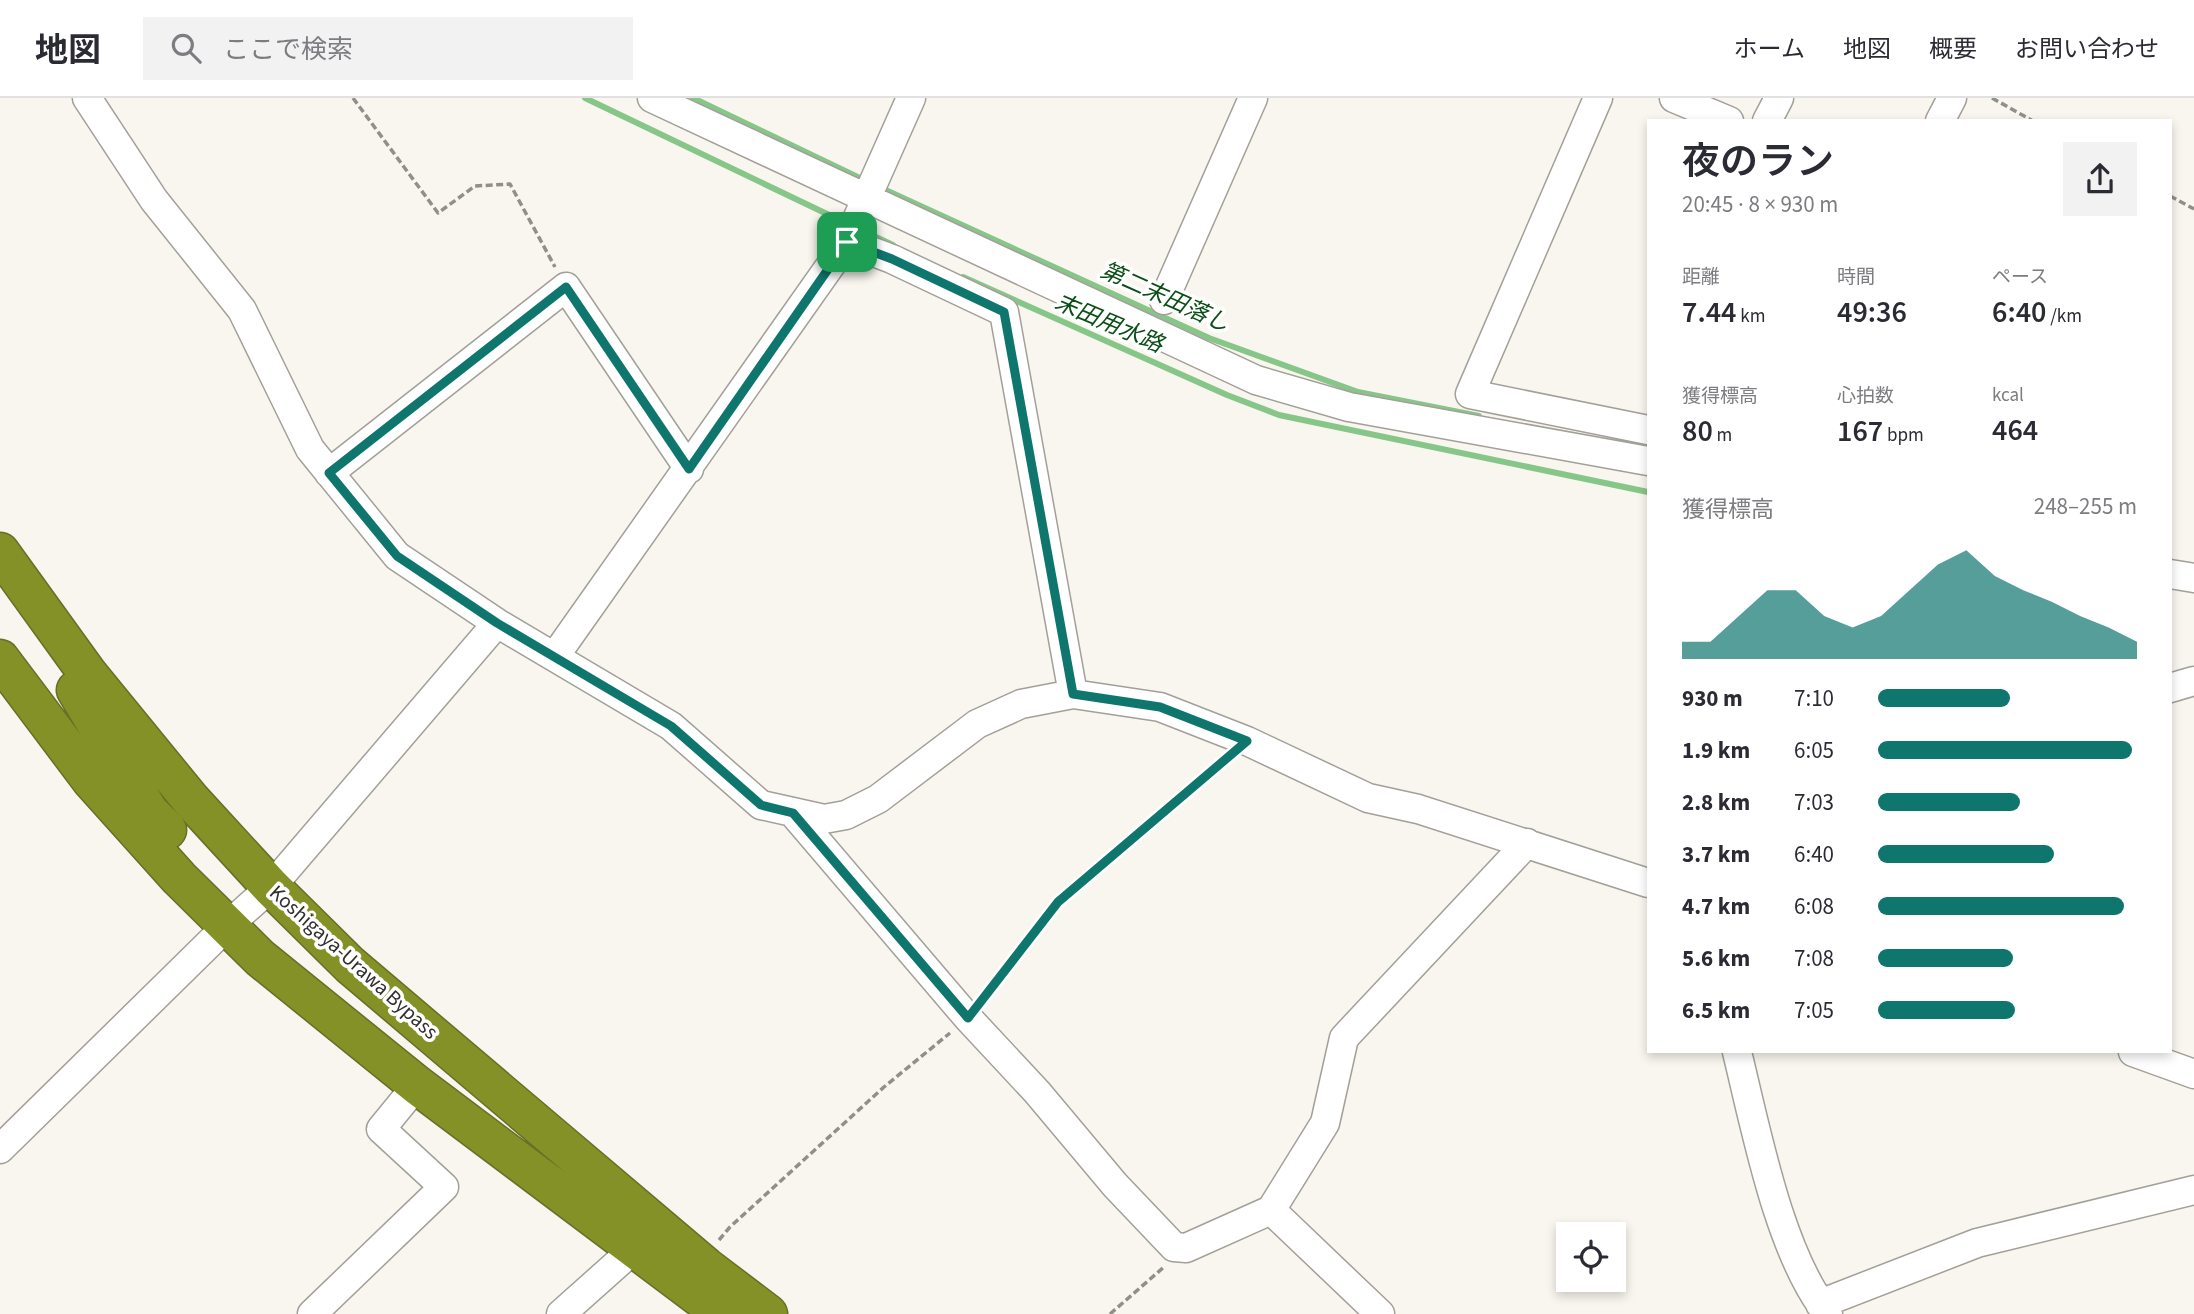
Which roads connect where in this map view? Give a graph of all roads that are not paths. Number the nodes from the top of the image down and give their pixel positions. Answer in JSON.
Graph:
{"nodes":[{"id":1,"x":87,"y":98,"type":"edge"},
{"id":2,"x":652,"y":98,"type":"edge"},
{"id":3,"x":911,"y":98,"type":"edge"},
{"id":4,"x":1253,"y":98,"type":"edge"},
{"id":5,"x":1598,"y":98,"type":"edge"},
{"id":6,"x":1674,"y":98,"type":"edge"},
{"id":7,"x":1779,"y":98,"type":"edge"},
{"id":8,"x":1952,"y":98,"type":"edge"},
{"id":9,"x":1724,"y":119,"type":"edge"},
{"id":10,"x":1768,"y":119,"type":"edge"},
{"id":11,"x":1941,"y":119,"type":"edge"},
{"id":12,"x":868,"y":197,"type":"junction"},
{"id":13,"x":847,"y":242,"type":"junction"},
{"id":14,"x":1164,"y":300,"type":"dead end"},
{"id":15,"x":1647,"y":430,"type":"edge"},
{"id":16,"x":1647,"y":461,"type":"edge"},
{"id":17,"x":689,"y":469,"type":"junction"},
{"id":18,"x":329,"y":473,"type":"junction"},
{"id":19,"x":0,"y":552,"type":"edge"},
{"id":20,"x":2172,"y":574,"type":"edge"},
{"id":21,"x":2194,"y":578,"type":"edge"},
{"id":22,"x":497,"y":623,"type":"junction"},
{"id":23,"x":555,"y":656,"type":"junction"},
{"id":24,"x":3,"y":672,"type":"edge"},
{"id":25,"x":2194,"y":681,"type":"edge"},
{"id":26,"x":2172,"y":687,"type":"edge"},
{"id":27,"x":1073,"y":694,"type":"junction"},
{"id":28,"x":793,"y":813,"type":"junction"},
{"id":29,"x":1527,"y":843,"type":"junction"},
{"id":30,"x":1647,"y":883,"type":"edge"},
{"id":31,"x":247,"y":909,"type":"junction"},
{"id":32,"x":1737,"y":1053,"type":"edge"},
{"id":33,"x":2136,"y":1053,"type":"edge"},
{"id":34,"x":2193,"y":1070,"type":"edge"},
{"id":35,"x":417,"y":1085,"type":"junction"},
{"id":36,"x":0,"y":1149,"type":"edge"},
{"id":37,"x":2194,"y":1190,"type":"edge"},
{"id":38,"x":1271,"y":1210,"type":"junction"},
{"id":39,"x":635,"y":1248,"type":"junction"},
{"id":40,"x":1824,"y":1309,"type":"edge"},
{"id":41,"x":312,"y":1314,"type":"edge"},
{"id":42,"x":561,"y":1314,"type":"edge"},
{"id":43,"x":722,"y":1314,"type":"edge"},
{"id":44,"x":768,"y":1314,"type":"edge"},
{"id":45,"x":1380,"y":1314,"type":"edge"}],
"edges":[{"from":1,"to":18,"type":"street"},
{"from":2,"to":12,"type":"street"},
{"from":3,"to":12,"type":"street"},
{"from":4,"to":14,"type":"street"},
{"from":5,"to":15,"type":"street"},
{"from":6,"to":9,"type":"street"},
{"from":7,"to":10,"type":"street"},
{"from":8,"to":11,"type":"street"},
{"from":12,"to":13,"type":"street"},
{"from":12,"to":16,"type":"street"},
{"from":13,"to":17,"type":"street"},
{"from":13,"to":27,"type":"street"},
{"from":17,"to":18,"type":"street"},
{"from":17,"to":23,"type":"street"},
{"from":18,"to":22,"type":"street"},
{"from":19,"to":31,"type":"highway"},
{"from":20,"to":21,"type":"street"},
{"from":22,"to":23,"type":"street"},
{"from":22,"to":31,"type":"street"},
{"from":23,"to":28,"type":"street"},
{"from":24,"to":31,"type":"highway","name":"Koshigaya-Urawa Bypass"},
{"from":25,"to":26,"type":"street"},
{"from":27,"to":28,"type":"street"},
{"from":27,"to":29,"type":"street"},
{"from":28,"to":38,"type":"street"},
{"from":29,"to":30,"type":"street"},
{"from":29,"to":38,"type":"street"},
{"from":31,"to":35,"type":"highway","name":"Koshigaya-Urawa Bypass"},
{"from":31,"to":36,"type":"street"},
{"from":31,"to":44,"type":"highway","name":"Koshigaya-Urawa Bypass"},
{"from":32,"to":40,"type":"street"},
{"from":33,"to":34,"type":"street"},
{"from":35,"to":39,"type":"highway","name":"Koshigaya-Urawa Bypass"},
{"from":35,"to":41,"type":"street"},
{"from":37,"to":40,"type":"street"},
{"from":38,"to":45,"type":"street"},
{"from":39,"to":42,"type":"street"},
{"from":39,"to":43,"type":"highway","name":"Koshigaya-Urawa Bypass"}]}
